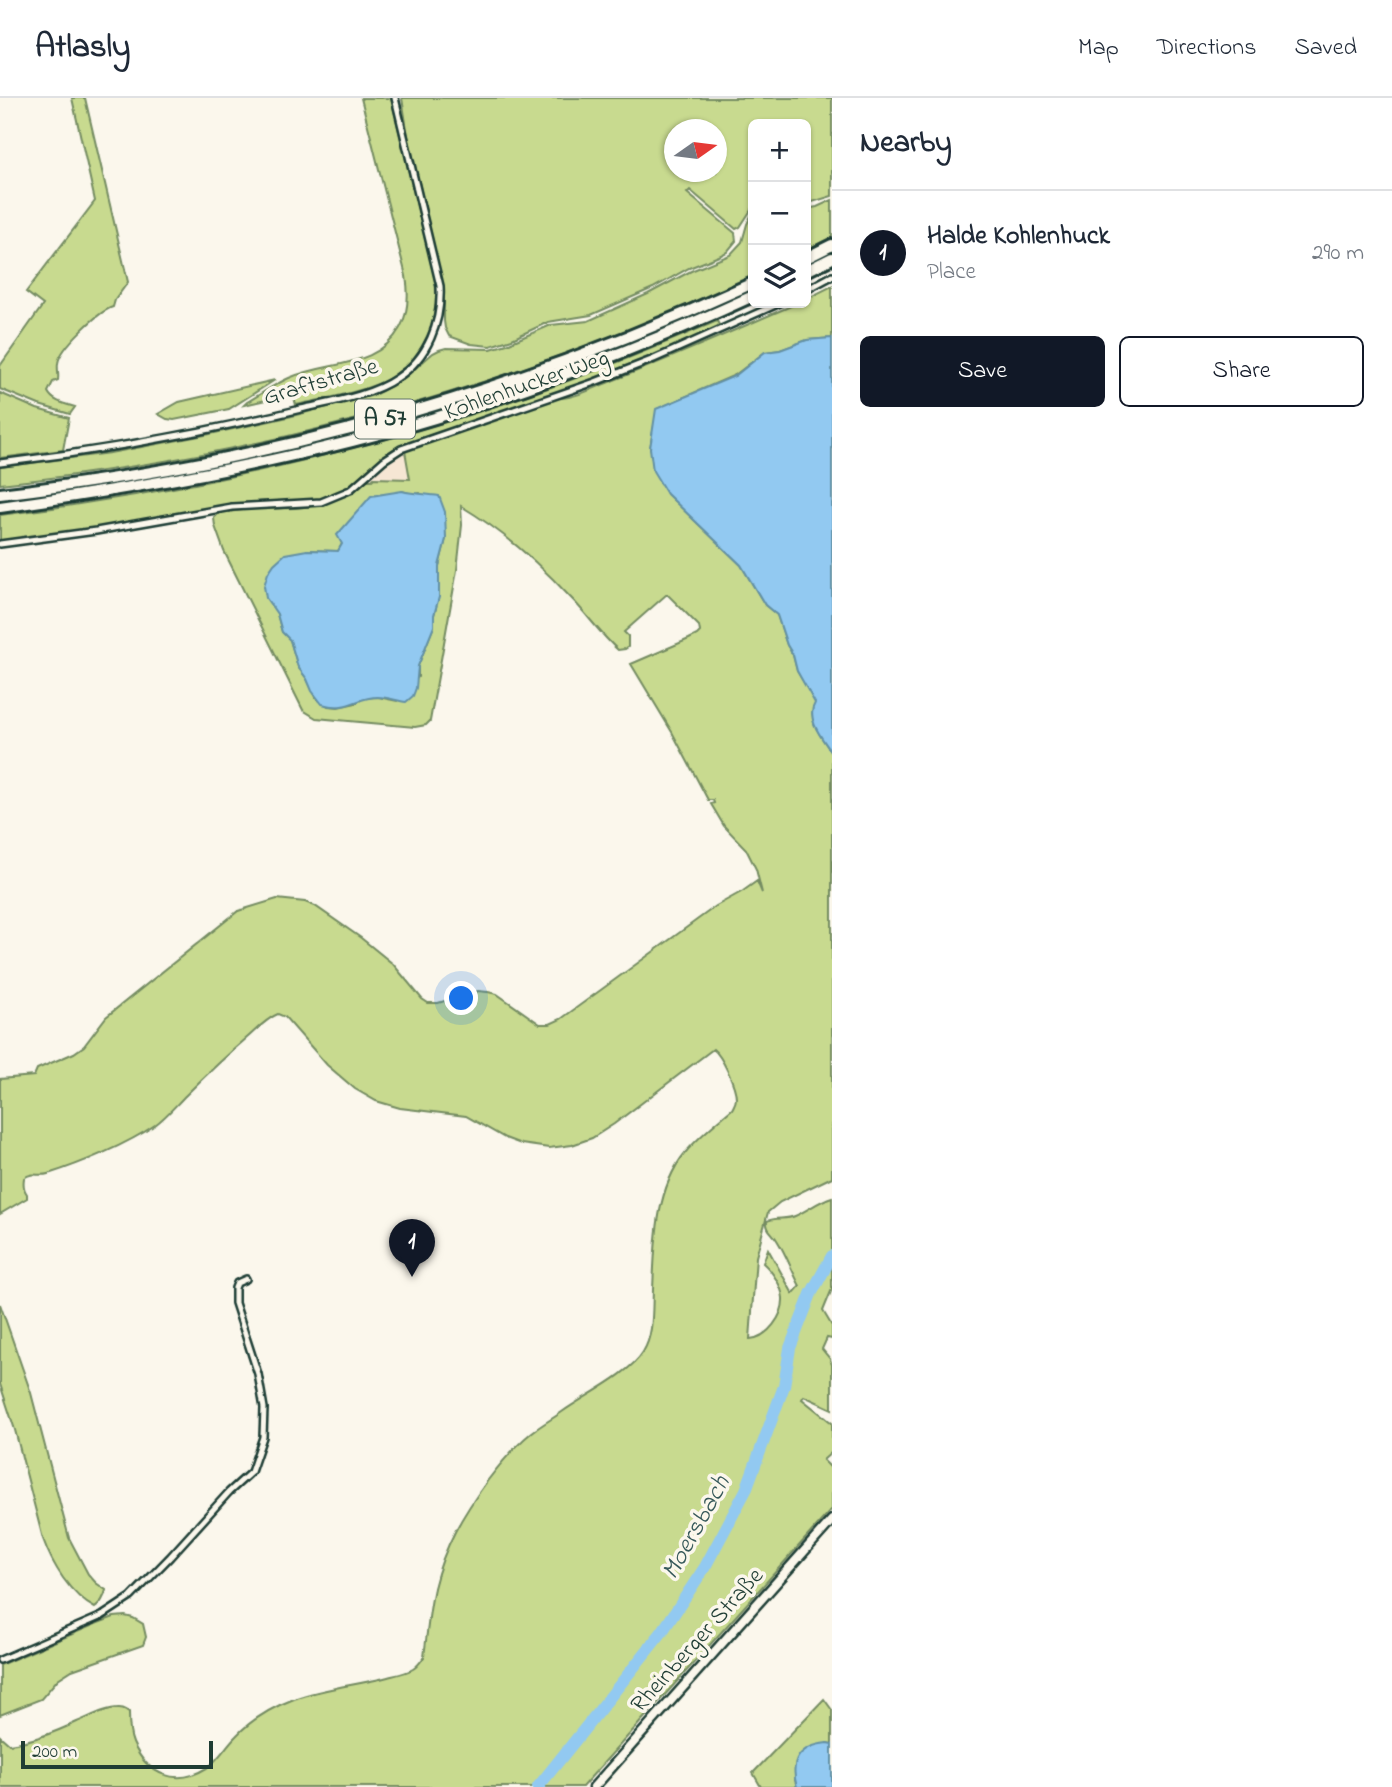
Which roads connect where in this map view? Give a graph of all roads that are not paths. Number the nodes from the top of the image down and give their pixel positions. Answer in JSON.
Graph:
{"nodes":[{"id":1,"x":395,"y":98,"type":"edge"},
{"id":2,"x":832,"y":245,"type":"edge"},
{"id":3,"x":811,"y":256,"type":"edge"},
{"id":4,"x":832,"y":258,"type":"edge"},
{"id":5,"x":811,"y":268,"type":"edge"},
{"id":6,"x":832,"y":276,"type":"edge"},
{"id":7,"x":748,"y":285,"type":"edge"},
{"id":8,"x":811,"y":287,"type":"edge"},
{"id":9,"x":748,"y":298,"type":"edge"},
{"id":10,"x":769,"y":308,"type":"edge"},
{"id":11,"x":0,"y":463,"type":"edge"},
{"id":12,"x":0,"y":494,"type":"edge"},
{"id":13,"x":0,"y":507,"type":"edge"},
{"id":14,"x":0,"y":544,"type":"edge"},
{"id":15,"x":246,"y":1279,"type":"dead end"},
{"id":16,"x":832,"y":1520,"type":"edge"},
{"id":17,"x":0,"y":1660,"type":"edge"},
{"id":18,"x":594,"y":1787,"type":"edge"}],
"edges":[{"from":1,"to":11,"type":"street","name":"Graftstraße"},
{"from":2,"to":3,"type":"highway"},
{"from":4,"to":5,"type":"highway"},
{"from":6,"to":8,"type":"street"},
{"from":7,"to":12,"type":"highway","number":"A 57"},
{"from":9,"to":13,"type":"highway","number":"A 57"},
{"from":10,"to":14,"type":"street","name":"Kohlenhucker Weg"},
{"from":15,"to":17,"type":"street"},
{"from":16,"to":18,"type":"main road","name":"Rheinberger Straße"}]}
